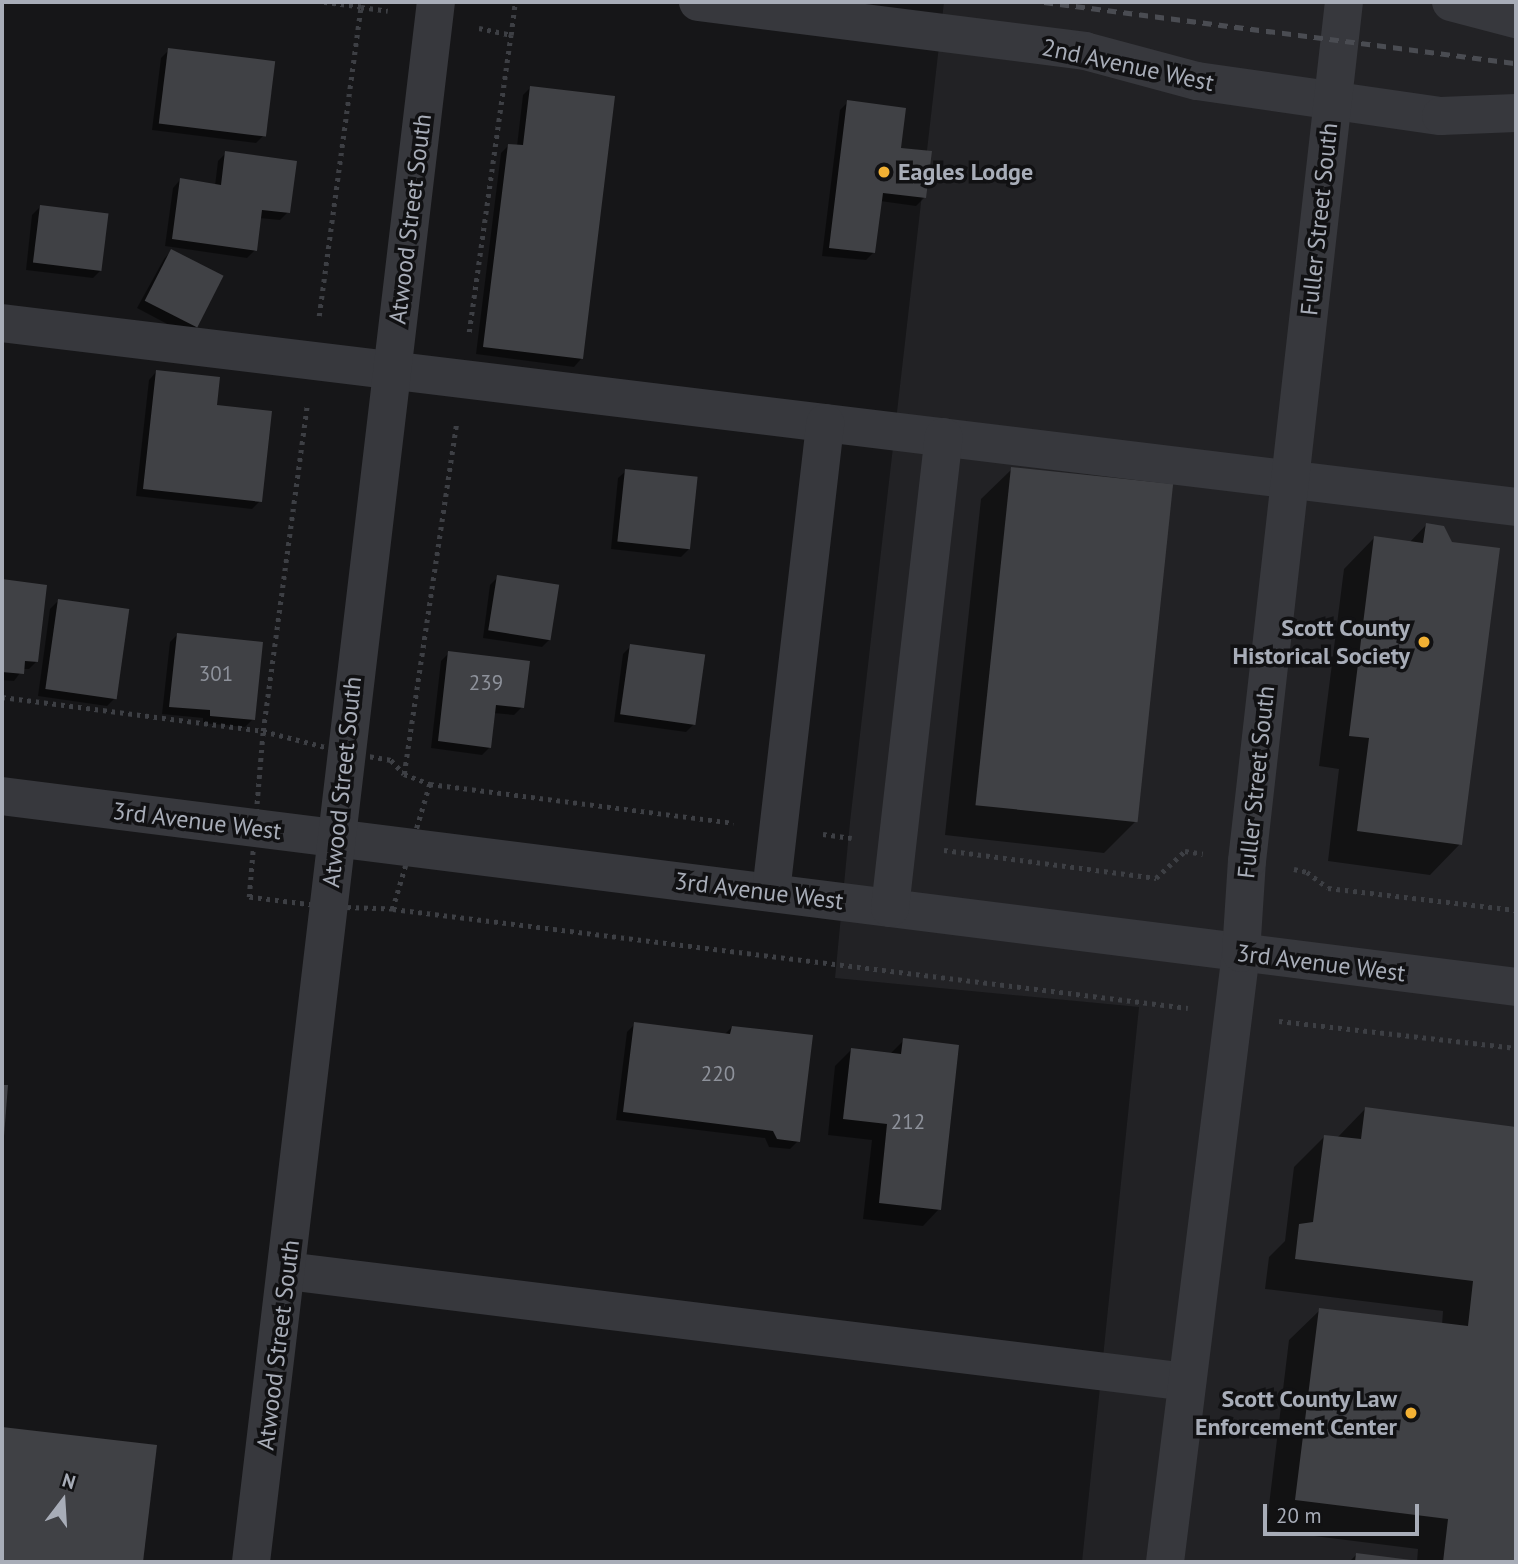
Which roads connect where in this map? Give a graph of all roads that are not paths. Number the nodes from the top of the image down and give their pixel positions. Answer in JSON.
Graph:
{"nodes":[{"id":1,"x":436,"y":2,"type":"edge"},
{"id":2,"x":698,"y":2,"type":"edge"},
{"id":3,"x":1344,"y":2,"type":"edge"},
{"id":4,"x":1451,"y":2,"type":"edge"},
{"id":5,"x":1516,"y":19,"type":"edge"},
{"id":6,"x":1332,"y":101,"type":"junction"},
{"id":7,"x":1516,"y":113,"type":"edge"},
{"id":8,"x":2,"y":323,"type":"edge"},
{"id":9,"x":391,"y":370,"type":"junction"},
{"id":10,"x":825,"y":423,"type":"junction"},
{"id":11,"x":944,"y":437,"type":"junction"},
{"id":12,"x":1289,"y":480,"type":"junction"},
{"id":13,"x":1516,"y":507,"type":"edge"},
{"id":14,"x":2,"y":796,"type":"edge"},
{"id":15,"x":336,"y":840,"type":"junction"},
{"id":16,"x":771,"y":892,"type":"junction"},
{"id":17,"x":890,"y":908,"type":"junction"},
{"id":18,"x":1241,"y":953,"type":"junction"},
{"id":19,"x":1516,"y":987,"type":"edge"},
{"id":20,"x":287,"y":1271,"type":"junction"},
{"id":21,"x":1186,"y":1382,"type":"junction"},
{"id":22,"x":251,"y":1562,"type":"edge"},
{"id":23,"x":1166,"y":1562,"type":"edge"}],
"edges":[{"from":1,"to":9,"type":"street","name":"Atwood Street South"},
{"from":2,"to":6,"type":"street","name":"2nd Avenue West"},
{"from":3,"to":6,"type":"street","name":"Fuller Street South"},
{"from":4,"to":5,"type":"street"},
{"from":6,"to":7,"type":"street","name":"2nd Avenue West"},
{"from":6,"to":12,"type":"street","name":"Fuller Street South"},
{"from":8,"to":9,"type":"street"},
{"from":9,"to":10,"type":"street"},
{"from":9,"to":15,"type":"street","name":"Atwood Street South"},
{"from":10,"to":11,"type":"street"},
{"from":10,"to":16,"type":"street"},
{"from":11,"to":12,"type":"street"},
{"from":11,"to":17,"type":"street"},
{"from":12,"to":13,"type":"street"},
{"from":12,"to":18,"type":"street","name":"Fuller Street South"},
{"from":14,"to":15,"type":"street","name":"3rd Avenue West"},
{"from":15,"to":16,"type":"street","name":"3rd Avenue West"},
{"from":15,"to":20,"type":"street","name":"Atwood Street South"},
{"from":16,"to":17,"type":"street","name":"3rd Avenue West"},
{"from":17,"to":18,"type":"street","name":"3rd Avenue West"},
{"from":18,"to":19,"type":"street","name":"3rd Avenue West"},
{"from":18,"to":21,"type":"street","name":"Fuller Street South"},
{"from":20,"to":21,"type":"street"},
{"from":20,"to":22,"type":"street","name":"Atwood Street South"},
{"from":21,"to":23,"type":"street","name":"Fuller Street South"}]}
